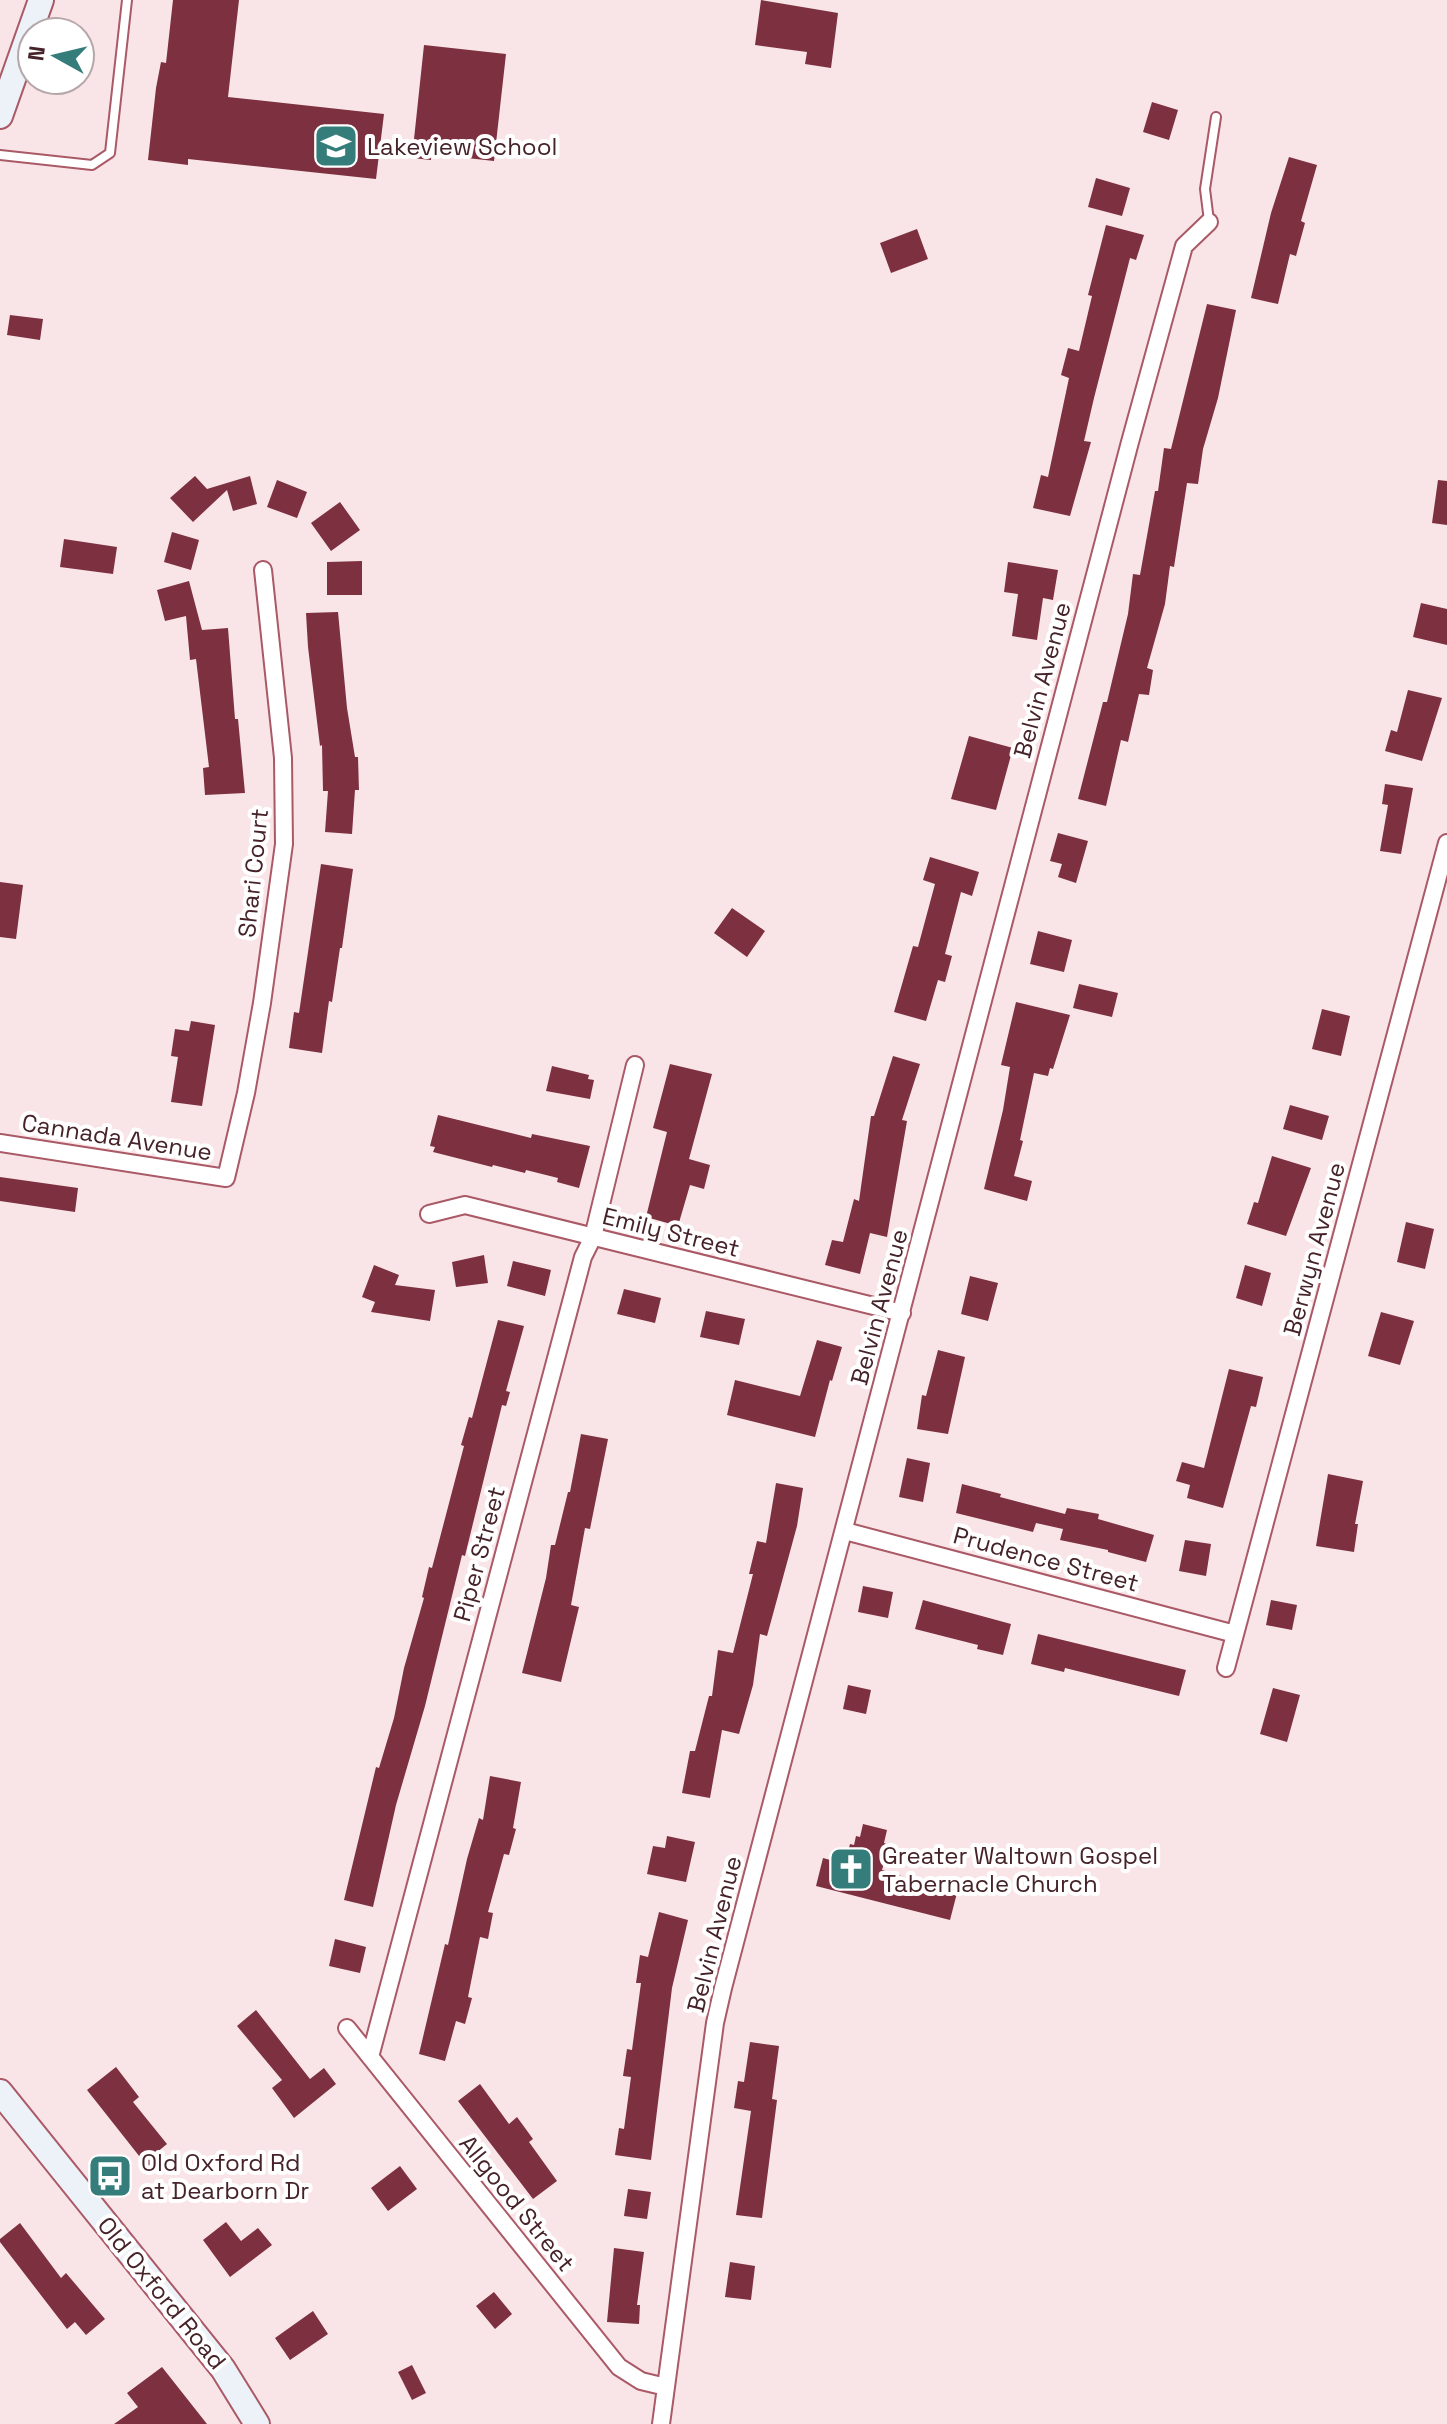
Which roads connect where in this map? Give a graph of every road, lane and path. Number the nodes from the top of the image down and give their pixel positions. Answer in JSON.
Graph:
{"nodes":[{"id":1,"x":41,"y":0,"type":"edge"},
{"id":2,"x":127,"y":0,"type":"edge"},
{"id":3,"x":0,"y":116,"type":"edge"},
{"id":4,"x":1216,"y":117,"type":"dead end"},
{"id":5,"x":0,"y":155,"type":"edge"},
{"id":6,"x":1209,"y":222,"type":"joint"},
{"id":7,"x":263,"y":570,"type":"dead end"},
{"id":8,"x":1447,"y":843,"type":"edge"},
{"id":9,"x":635,"y":1065,"type":"dead end"},
{"id":10,"x":0,"y":1143,"type":"edge"},
{"id":11,"x":226,"y":1178,"type":"joint"},
{"id":12,"x":429,"y":1214,"type":"dead end"},
{"id":13,"x":593,"y":1237,"type":"junction"},
{"id":14,"x":902,"y":1313,"type":"junction"},
{"id":15,"x":845,"y":1531,"type":"junction"},
{"id":16,"x":1235,"y":1634,"type":"junction"},
{"id":17,"x":1226,"y":1668,"type":"dead end"},
{"id":18,"x":347,"y":2028,"type":"dead end"},
{"id":19,"x":370,"y":2057,"type":"junction"},
{"id":20,"x":0,"y":2092,"type":"edge"},
{"id":21,"x":666,"y":2387,"type":"junction"},
{"id":22,"x":257,"y":2424,"type":"edge"},
{"id":23,"x":661,"y":2424,"type":"edge"}],
"edges":[{"from":1,"to":3,"type":"street"},
{"from":2,"to":5,"type":"lane"},
{"from":4,"to":6,"type":"lane"},
{"from":6,"to":14,"type":"street","name":"Belvin Avenue"},
{"from":7,"to":11,"type":"street","name":"Shari Court"},
{"from":8,"to":16,"type":"street","name":"Berwyn Avenue"},
{"from":9,"to":13,"type":"street","name":"Piper Street"},
{"from":10,"to":11,"type":"street","name":"Cannada Avenue"},
{"from":12,"to":13,"type":"street","name":"Emily Street"},
{"from":13,"to":14,"type":"street","name":"Emily Street"},
{"from":13,"to":19,"type":"street","name":"Piper Street"},
{"from":14,"to":15,"type":"street","name":"Belvin Avenue"},
{"from":15,"to":16,"type":"street","name":"Prudence Street"},
{"from":15,"to":21,"type":"street","name":"Belvin Avenue"},
{"from":16,"to":17,"type":"street","name":"Berwyn Avenue"},
{"from":18,"to":19,"type":"street","name":"Allgood Street"},
{"from":19,"to":21,"type":"street","name":"Allgood Street"},
{"from":20,"to":22,"type":"street","name":"Old Oxford Road"},
{"from":21,"to":23,"type":"street","name":"Belvin Avenue"}]}
